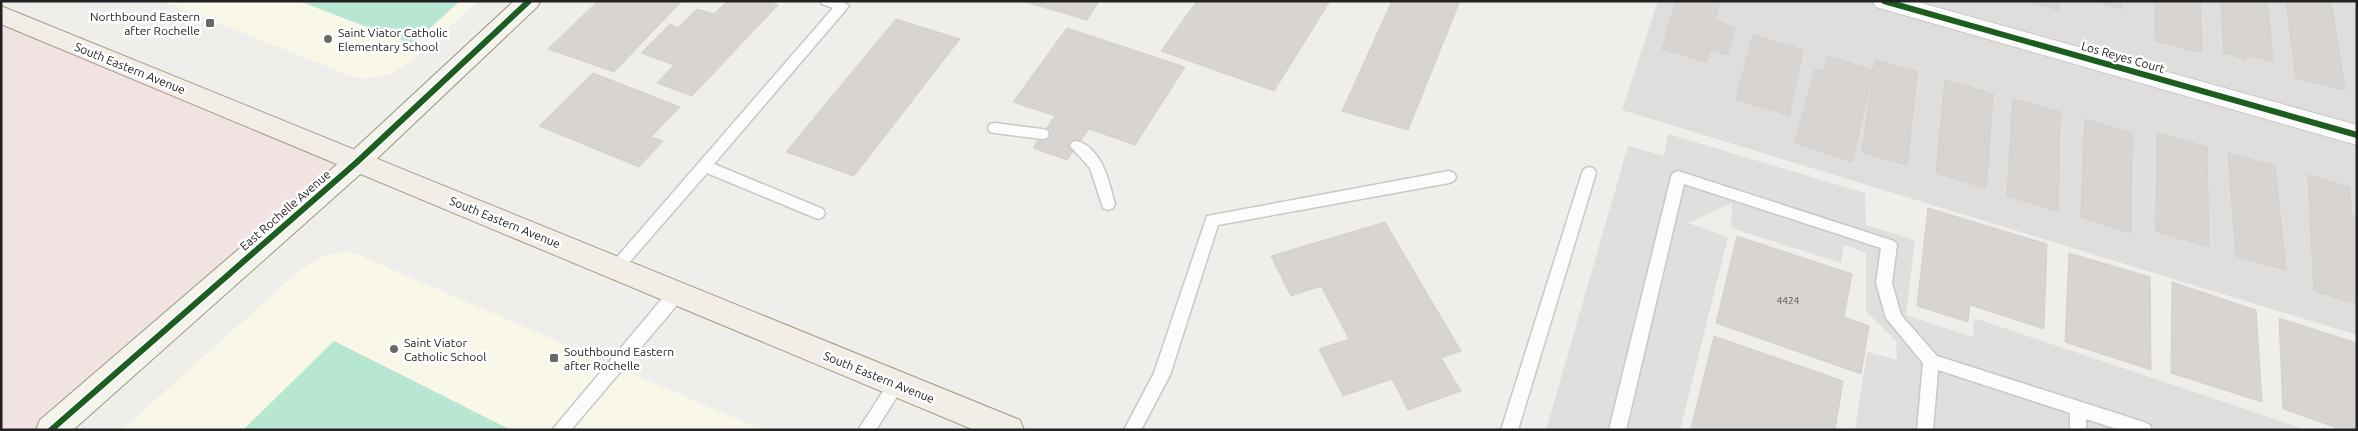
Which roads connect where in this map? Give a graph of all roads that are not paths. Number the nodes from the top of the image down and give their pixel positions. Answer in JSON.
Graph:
{"nodes":[{"id":1,"x":529,"y":1,"type":"edge"},
{"id":2,"x":827,"y":1,"type":"edge"},
{"id":3,"x":1884,"y":1,"type":"edge"},
{"id":4,"x":1,"y":14,"type":"edge"},
{"id":5,"x":995,"y":128,"type":"dead end"},
{"id":6,"x":1042,"y":134,"type":"dead end"},
{"id":7,"x":2357,"y":135,"type":"edge"},
{"id":8,"x":1077,"y":146,"type":"dead end"},
{"id":9,"x":357,"y":162,"type":"junction"},
{"id":10,"x":704,"y":166,"type":"junction"},
{"id":11,"x":1589,"y":173,"type":"dead end"},
{"id":12,"x":1449,"y":177,"type":"dead end"},
{"id":13,"x":1108,"y":204,"type":"dead end"},
{"id":14,"x":818,"y":213,"type":"dead end"},
{"id":15,"x":616,"y":268,"type":"junction"},
{"id":16,"x":677,"y":293,"type":"junction"},
{"id":17,"x":1931,"y":361,"type":"junction"},
{"id":18,"x":897,"y":384,"type":"junction"},
{"id":19,"x":2078,"y":408,"type":"junction"},
{"id":20,"x":51,"y":430,"type":"edge"},
{"id":21,"x":560,"y":430,"type":"edge"},
{"id":22,"x":866,"y":430,"type":"edge"},
{"id":23,"x":1009,"y":430,"type":"edge"},
{"id":24,"x":1132,"y":430,"type":"edge"},
{"id":25,"x":1509,"y":430,"type":"edge"},
{"id":26,"x":1617,"y":430,"type":"edge"},
{"id":27,"x":1925,"y":430,"type":"edge"},
{"id":28,"x":2078,"y":430,"type":"edge"},
{"id":29,"x":2144,"y":430,"type":"edge"}],
"edges":[{"from":1,"to":9,"type":"street","name":"East Rochelle Avenue"},
{"from":2,"to":10,"type":"lane"},
{"from":3,"to":7,"type":"street","name":"Los Reyes Court"},
{"from":4,"to":9,"type":"main road","name":"South Eastern Avenue"},
{"from":5,"to":6,"type":"lane"},
{"from":8,"to":13,"type":"lane"},
{"from":9,"to":15,"type":"main road","name":"South Eastern Avenue"},
{"from":9,"to":20,"type":"street","name":"East Rochelle Avenue"},
{"from":10,"to":14,"type":"lane"},
{"from":10,"to":15,"type":"lane"},
{"from":11,"to":25,"type":"lane"},
{"from":12,"to":24,"type":"lane"},
{"from":15,"to":16,"type":"main road","name":"South Eastern Avenue"},
{"from":16,"to":18,"type":"main road","name":"South Eastern Avenue"},
{"from":16,"to":21,"type":"lane"},
{"from":17,"to":19,"type":"lane"},
{"from":17,"to":26,"type":"lane"},
{"from":17,"to":27,"type":"lane"},
{"from":18,"to":22,"type":"lane"},
{"from":18,"to":23,"type":"main road","name":"South Eastern Avenue"},
{"from":19,"to":28,"type":"lane"},
{"from":19,"to":29,"type":"lane"}]}
